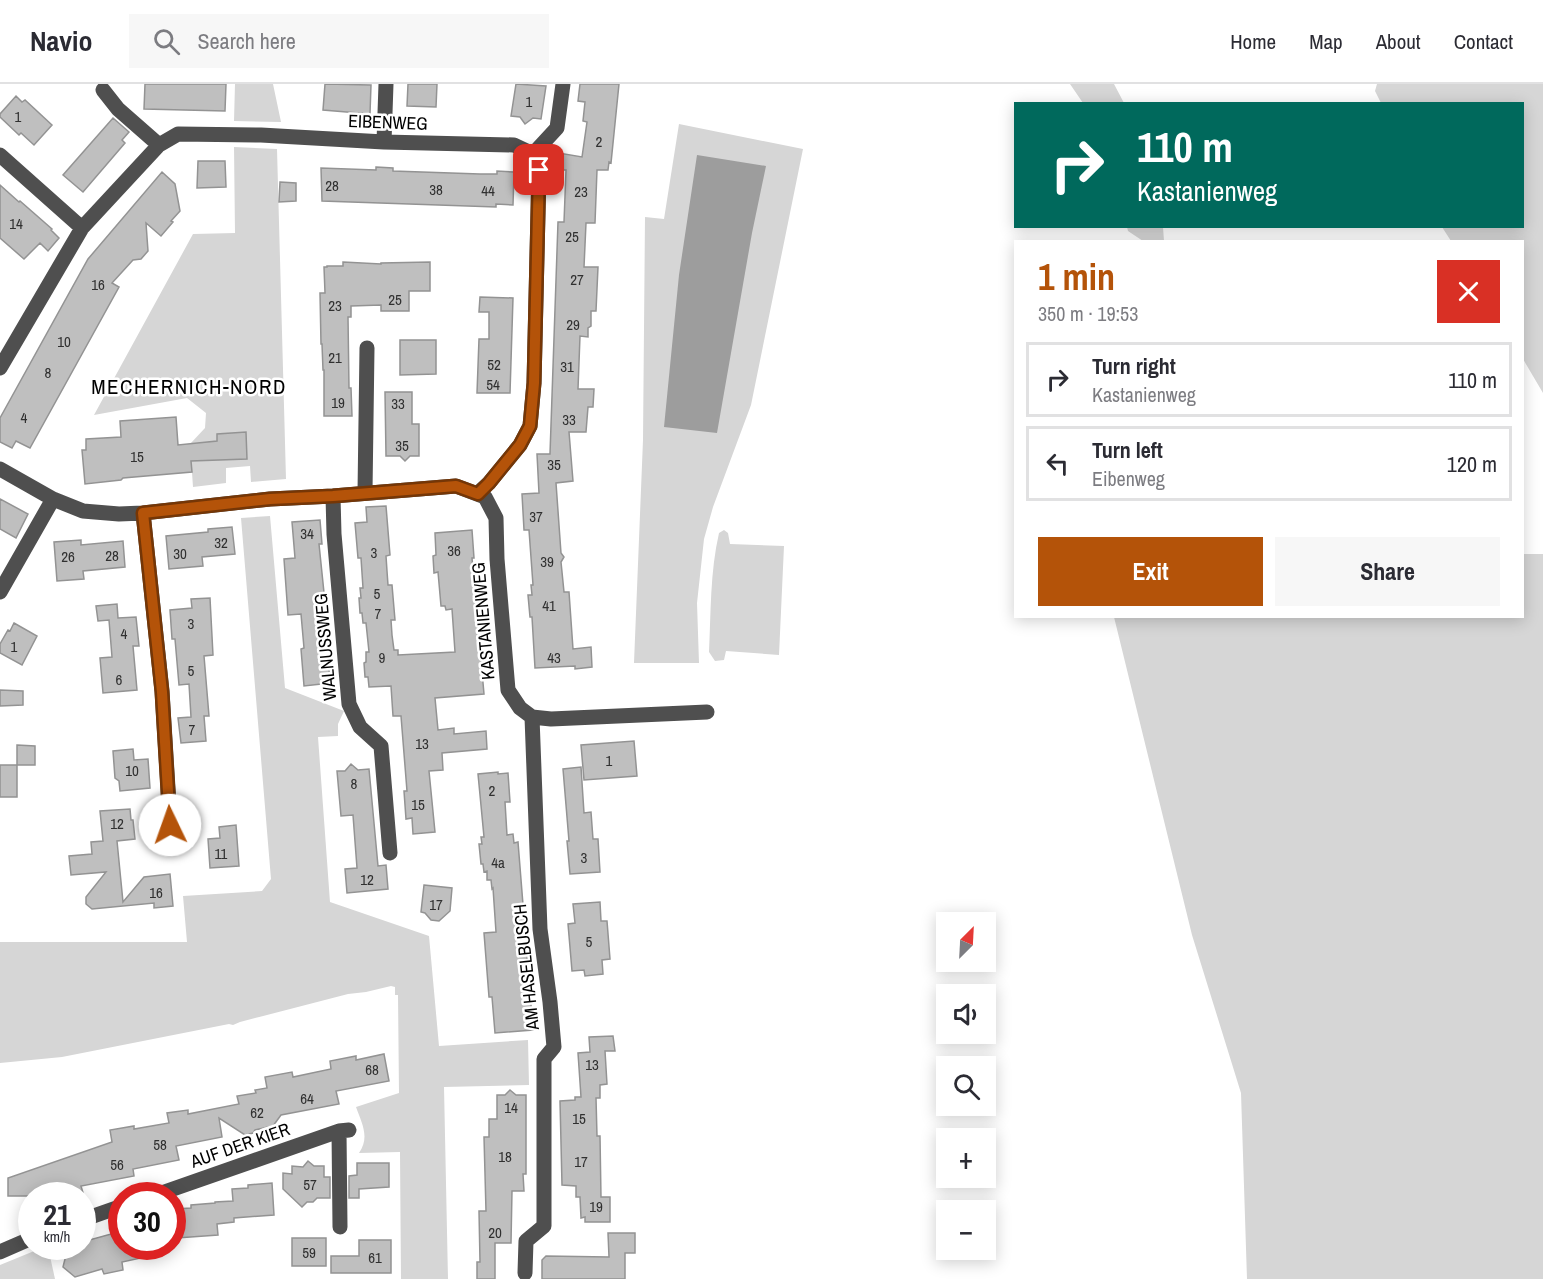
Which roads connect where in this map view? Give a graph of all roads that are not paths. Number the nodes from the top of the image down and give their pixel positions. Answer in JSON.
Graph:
{"nodes":[{"id":1,"x":386,"y":84,"type":"edge"},
{"id":2,"x":563,"y":84,"type":"edge"},
{"id":3,"x":104,"y":90,"type":"dead end"},
{"id":4,"x":384,"y":142,"type":"junction"},
{"id":5,"x":159,"y":145,"type":"junction"},
{"id":6,"x":0,"y":154,"type":"edge"},
{"id":7,"x":533,"y":154,"type":"junction"},
{"id":8,"x":82,"y":228,"type":"junction"},
{"id":9,"x":367,"y":348,"type":"dead end"},
{"id":10,"x":0,"y":368,"type":"edge"},
{"id":11,"x":0,"y":469,"type":"edge"},
{"id":12,"x":366,"y":492,"type":"junction"},
{"id":13,"x":478,"y":494,"type":"junction"},
{"id":14,"x":333,"y":496,"type":"junction"},
{"id":15,"x":53,"y":499,"type":"junction"},
{"id":16,"x":143,"y":513,"type":"junction"},
{"id":17,"x":0,"y":592,"type":"edge"},
{"id":18,"x":706,"y":712,"type":"dead end"},
{"id":19,"x":532,"y":717,"type":"junction"},
{"id":20,"x":171,"y":837,"type":"dead end"},
{"id":21,"x":390,"y":854,"type":"dead end"},
{"id":22,"x":186,"y":1185,"type":"edge"},
{"id":23,"x":340,"y":1227,"type":"dead end"},
{"id":24,"x":18,"y":1244,"type":"edge"},
{"id":25,"x":0,"y":1252,"type":"edge"},
{"id":26,"x":525,"y":1273,"type":"dead end"}],
"edges":[{"from":1,"to":4,"type":"street"},
{"from":2,"to":7,"type":"street"},
{"from":3,"to":5,"type":"street"},
{"from":4,"to":5,"type":"street","name":"EIBENWEG"},
{"from":4,"to":7,"type":"street","name":"EIBENWEG"},
{"from":5,"to":8,"type":"street","name":"EIBENWEG"},
{"from":6,"to":8,"type":"street"},
{"from":7,"to":13,"type":"street"},
{"from":8,"to":10,"type":"street","name":"EIBENWEG"},
{"from":9,"to":12,"type":"street"},
{"from":11,"to":15,"type":"street"},
{"from":12,"to":13,"type":"street"},
{"from":12,"to":14,"type":"street"},
{"from":13,"to":19,"type":"street","name":"KASTANIENWEG"},
{"from":14,"to":16,"type":"street"},
{"from":14,"to":21,"type":"street","name":"WALNUSSWEG"},
{"from":15,"to":16,"type":"street"},
{"from":15,"to":17,"type":"street"},
{"from":16,"to":20,"type":"street"},
{"from":18,"to":19,"type":"street"},
{"from":19,"to":26,"type":"street","name":"AM HASELBUSCH"},
{"from":22,"to":23,"type":"street","name":"AUF DER KIER"},
{"from":24,"to":25,"type":"street"}]}
